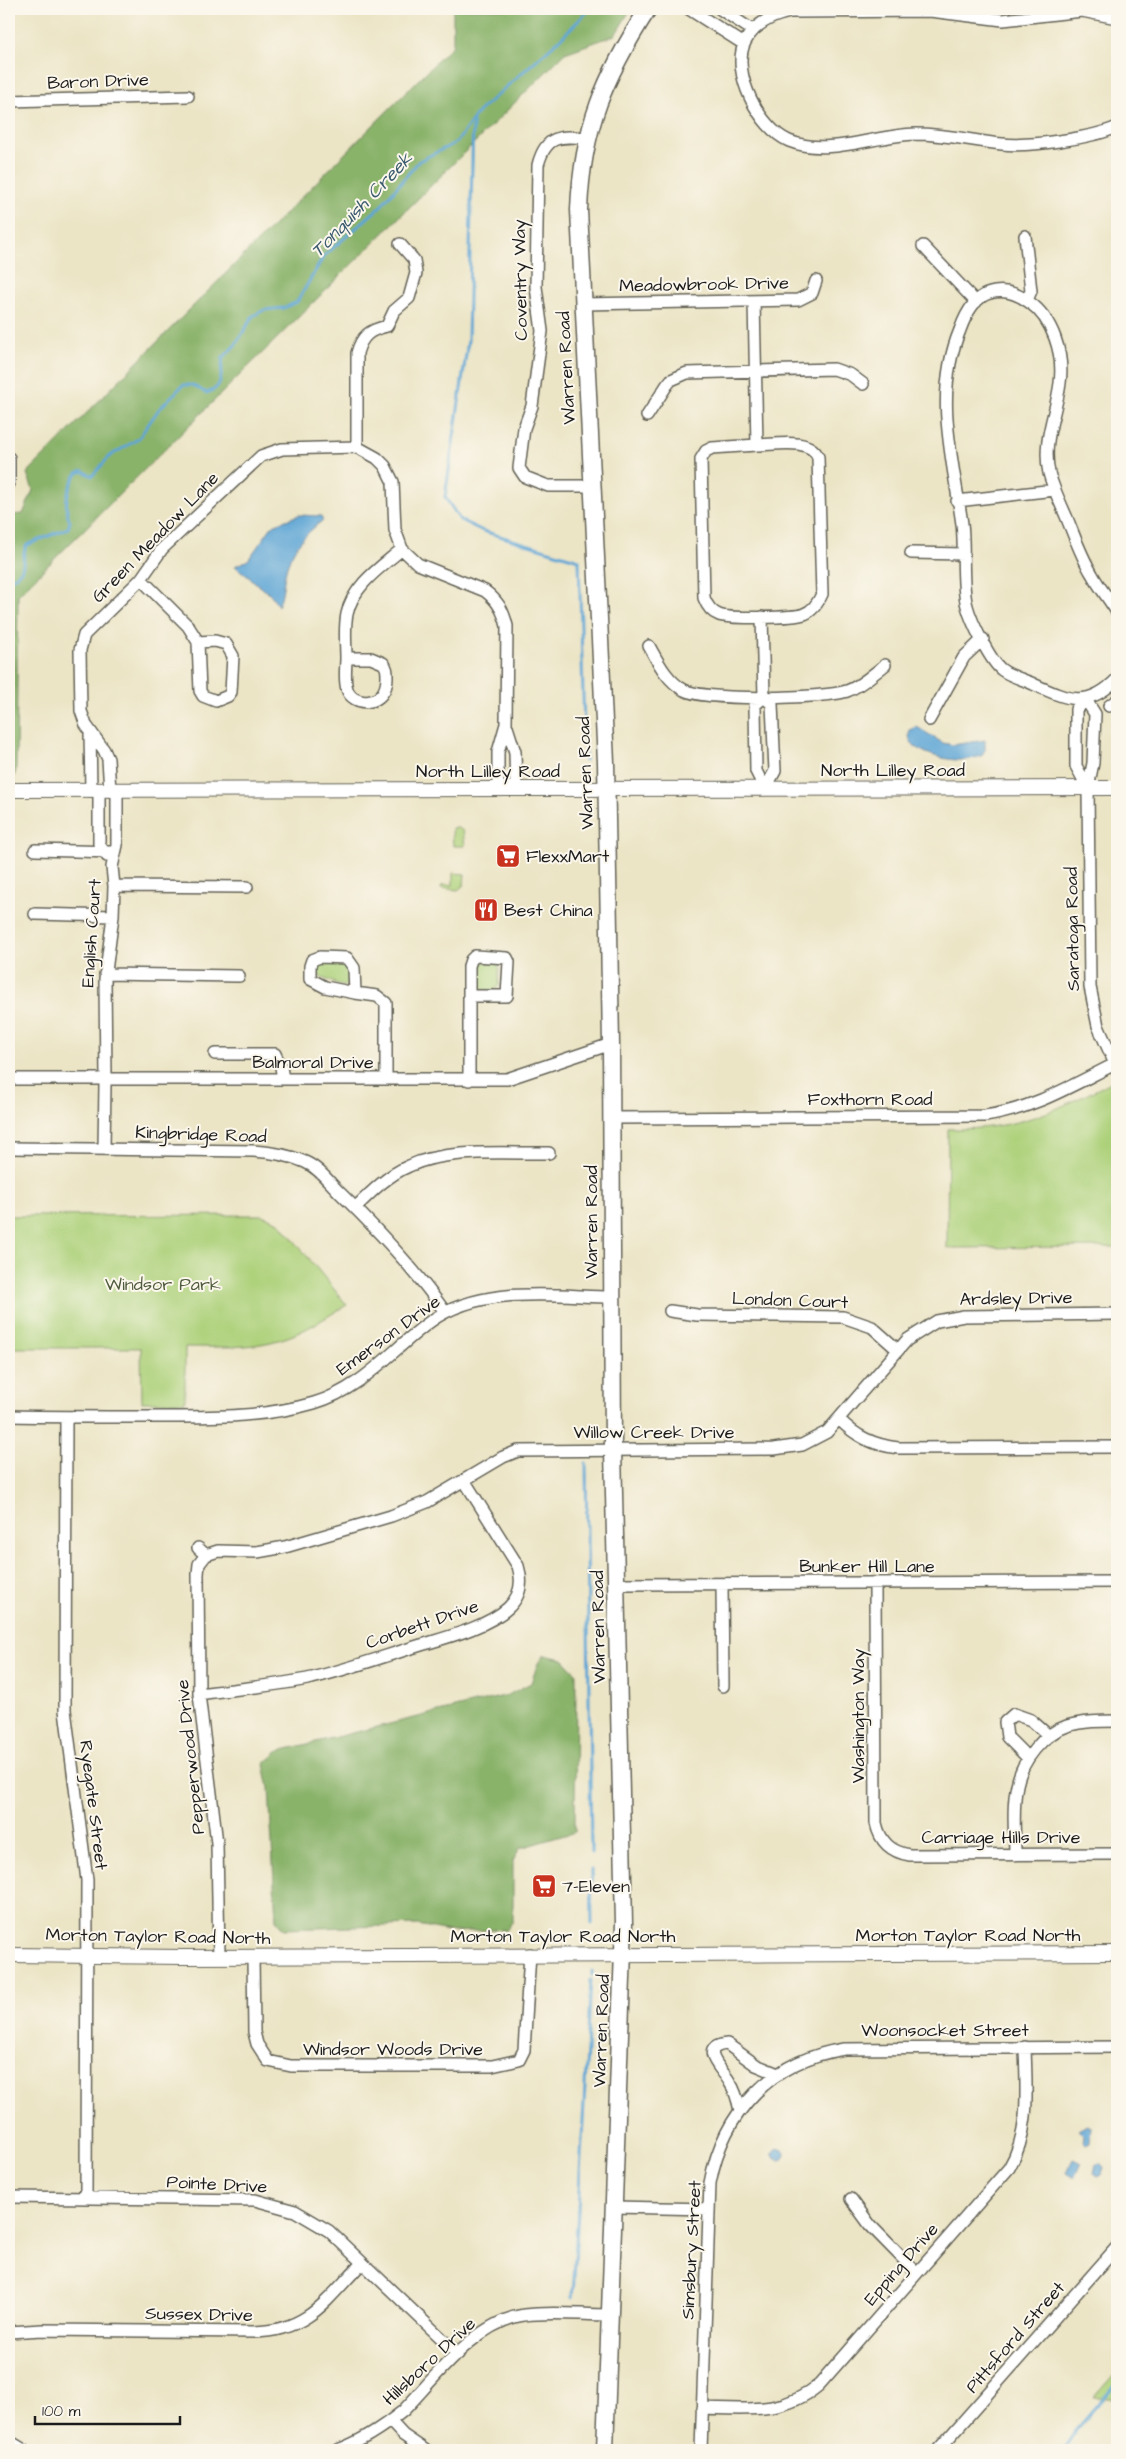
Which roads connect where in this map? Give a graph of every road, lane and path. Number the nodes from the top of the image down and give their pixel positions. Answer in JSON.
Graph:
{"nodes":[{"id":1,"x":648,"y":9,"type":"edge"},
{"id":2,"x":690,"y":9,"type":"edge"},
{"id":3,"x":720,"y":9,"type":"edge"},
{"id":4,"x":1117,"y":18,"type":"edge"},
{"id":5,"x":748,"y":36,"type":"junction"},
{"id":6,"x":188,"y":96,"type":"dead end"},
{"id":7,"x":9,"y":101,"type":"edge"},
{"id":8,"x":1117,"y":127,"type":"edge"},
{"id":9,"x":588,"y":138,"type":"junction"},
{"id":10,"x":1025,"y":236,"type":"dead end"},
{"id":11,"x":400,"y":244,"type":"dead end"},
{"id":12,"x":922,"y":246,"type":"dead end"},
{"id":13,"x":816,"y":281,"type":"dead end"},
{"id":14,"x":1027,"y":300,"type":"junction"},
{"id":15,"x":754,"y":301,"type":"junction"},
{"id":16,"x":976,"y":302,"type":"junction"},
{"id":17,"x":583,"y":304,"type":"junction"},
{"id":18,"x":756,"y":370,"type":"junction"},
{"id":19,"x":863,"y":384,"type":"dead end"},
{"id":20,"x":647,"y":416,"type":"dead end"},
{"id":21,"x":757,"y":445,"type":"junction"},
{"id":22,"x":357,"y":448,"type":"junction"},
{"id":23,"x":9,"y":458,"type":"edge"},
{"id":24,"x":9,"y":483,"type":"edge"},
{"id":25,"x":592,"y":486,"type":"junction"},
{"id":26,"x":1055,"y":490,"type":"junction"},
{"id":27,"x":958,"y":501,"type":"junction"},
{"id":28,"x":402,"y":550,"type":"junction"},
{"id":29,"x":912,"y":552,"type":"dead end"},
{"id":30,"x":964,"y":554,"type":"junction"},
{"id":31,"x":141,"y":579,"type":"junction"},
{"id":32,"x":1117,"y":612,"type":"edge"},
{"id":33,"x":762,"y":617,"type":"junction"},
{"id":34,"x":982,"y":639,"type":"junction"},
{"id":35,"x":198,"y":642,"type":"junction"},
{"id":36,"x":649,"y":646,"type":"dead end"},
{"id":37,"x":346,"y":658,"type":"junction"},
{"id":38,"x":885,"y":665,"type":"dead end"},
{"id":39,"x":1117,"y":679,"type":"edge"},
{"id":40,"x":764,"y":697,"type":"junction"},
{"id":41,"x":1086,"y":700,"type":"junction"},
{"id":42,"x":929,"y":720,"type":"dead end"},
{"id":43,"x":506,"y":724,"type":"junction"},
{"id":44,"x":90,"y":732,"type":"junction"},
{"id":45,"x":1088,"y":788,"type":"junction"},
{"id":46,"x":1117,"y":788,"type":"edge"},
{"id":47,"x":606,"y":789,"type":"junction"},
{"id":48,"x":765,"y":789,"type":"junction"},
{"id":49,"x":9,"y":790,"type":"edge"},
{"id":50,"x":498,"y":790,"type":"junction"},
{"id":51,"x":516,"y":790,"type":"junction"},
{"id":52,"x":104,"y":791,"type":"junction"},
{"id":53,"x":36,"y":850,"type":"dead end"},
{"id":54,"x":110,"y":852,"type":"junction"},
{"id":55,"x":114,"y":886,"type":"junction"},
{"id":56,"x":247,"y":887,"type":"dead end"},
{"id":57,"x":35,"y":914,"type":"dead end"},
{"id":58,"x":113,"y":916,"type":"junction"},
{"id":59,"x":105,"y":974,"type":"junction"},
{"id":60,"x":238,"y":976,"type":"dead end"},
{"id":61,"x":355,"y":993,"type":"dead end"},
{"id":62,"x":469,"y":996,"type":"junction"},
{"id":63,"x":611,"y":1044,"type":"junction"},
{"id":64,"x":215,"y":1054,"type":"dead end"},
{"id":65,"x":1116,"y":1064,"type":"edge"},
{"id":66,"x":9,"y":1078,"type":"edge"},
{"id":67,"x":283,"y":1079,"type":"junction"},
{"id":68,"x":386,"y":1080,"type":"junction"},
{"id":69,"x":468,"y":1080,"type":"junction"},
{"id":70,"x":106,"y":1081,"type":"junction"},
{"id":71,"x":611,"y":1118,"type":"junction"},
{"id":72,"x":9,"y":1148,"type":"edge"},
{"id":73,"x":104,"y":1149,"type":"junction"},
{"id":74,"x":549,"y":1153,"type":"dead end"},
{"id":75,"x":355,"y":1208,"type":"junction"},
{"id":76,"x":611,"y":1297,"type":"junction"},
{"id":77,"x":670,"y":1311,"type":"dead end"},
{"id":78,"x":445,"y":1312,"type":"junction"},
{"id":79,"x":1117,"y":1314,"type":"edge"},
{"id":80,"x":898,"y":1350,"type":"junction"},
{"id":81,"x":9,"y":1416,"type":"edge"},
{"id":82,"x":66,"y":1417,"type":"junction"},
{"id":83,"x":839,"y":1419,"type":"junction"},
{"id":84,"x":1117,"y":1447,"type":"edge"},
{"id":85,"x":613,"y":1450,"type":"junction"},
{"id":86,"x":464,"y":1480,"type":"junction"},
{"id":87,"x":202,"y":1551,"type":"joint"},
{"id":88,"x":1117,"y":1582,"type":"edge"},
{"id":89,"x":875,"y":1583,"type":"junction"},
{"id":90,"x":617,"y":1584,"type":"junction"},
{"id":91,"x":722,"y":1585,"type":"junction"},
{"id":92,"x":723,"y":1686,"type":"dead end"},
{"id":93,"x":199,"y":1694,"type":"junction"},
{"id":94,"x":1117,"y":1721,"type":"edge"},
{"id":95,"x":1049,"y":1736,"type":"junction"},
{"id":96,"x":1028,"y":1758,"type":"junction"},
{"id":97,"x":887,"y":1846,"type":"joint"},
{"id":98,"x":1117,"y":1854,"type":"edge"},
{"id":99,"x":1015,"y":1855,"type":"junction"},
{"id":100,"x":1117,"y":1953,"type":"edge"},
{"id":101,"x":9,"y":1954,"type":"edge"},
{"id":102,"x":530,"y":1954,"type":"junction"},
{"id":103,"x":623,"y":1954,"type":"junction"},
{"id":104,"x":86,"y":1955,"type":"junction"},
{"id":105,"x":219,"y":1957,"type":"junction"},
{"id":106,"x":253,"y":1957,"type":"junction"},
{"id":107,"x":1117,"y":2046,"type":"edge"},
{"id":108,"x":1025,"y":2047,"type":"junction"},
{"id":109,"x":778,"y":2074,"type":"junction"},
{"id":110,"x":740,"y":2111,"type":"junction"},
{"id":111,"x":9,"y":2197,"type":"edge"},
{"id":112,"x":86,"y":2198,"type":"junction"},
{"id":113,"x":851,"y":2199,"type":"dead end"},
{"id":114,"x":614,"y":2207,"type":"junction"},
{"id":115,"x":709,"y":2209,"type":"junction"},
{"id":116,"x":1117,"y":2247,"type":"edge"},
{"id":117,"x":362,"y":2263,"type":"junction"},
{"id":118,"x":917,"y":2273,"type":"junction"},
{"id":119,"x":609,"y":2315,"type":"junction"},
{"id":120,"x":9,"y":2332,"type":"edge"},
{"id":121,"x":458,"y":2354,"type":"junction"},
{"id":122,"x":702,"y":2408,"type":"junction"},
{"id":123,"x":390,"y":2422,"type":"junction"},
{"id":124,"x":9,"y":2441,"type":"edge"},
{"id":125,"x":24,"y":2450,"type":"edge"},
{"id":126,"x":338,"y":2450,"type":"edge"},
{"id":127,"x":424,"y":2450,"type":"edge"},
{"id":128,"x":605,"y":2450,"type":"edge"},
{"id":129,"x":701,"y":2450,"type":"edge"},
{"id":130,"x":938,"y":2450,"type":"edge"}],
"edges":[{"from":1,"to":9,"type":"main road","name":"Warren Road"},
{"from":2,"to":5,"type":"street"},
{"from":3,"to":5,"type":"street"},
{"from":4,"to":5,"type":"street"},
{"from":5,"to":8,"type":"street"},
{"from":6,"to":7,"type":"street","name":"Baron Drive"},
{"from":9,"to":17,"type":"main road","name":"Warren Road"},
{"from":9,"to":25,"type":"street","name":"Coventry Way"},
{"from":10,"to":14,"type":"street"},
{"from":11,"to":22,"type":"street"},
{"from":12,"to":16,"type":"street"},
{"from":13,"to":15,"type":"street","name":"Meadowbrook Drive"},
{"from":14,"to":16,"type":"street"},
{"from":14,"to":26,"type":"street"},
{"from":15,"to":17,"type":"street","name":"Meadowbrook Drive"},
{"from":15,"to":18,"type":"street"},
{"from":16,"to":27,"type":"street"},
{"from":17,"to":25,"type":"main road","name":"Warren Road"},
{"from":18,"to":19,"type":"street"},
{"from":18,"to":20,"type":"street"},
{"from":18,"to":21,"type":"street"},
{"from":21,"to":33,"type":"street"},
{"from":21,"to":33,"type":"street"},
{"from":22,"to":28,"type":"street"},
{"from":22,"to":31,"type":"street","name":"Green Meadow Lane"},
{"from":23,"to":24,"type":"street"},
{"from":25,"to":47,"type":"main road","name":"Warren Road"},
{"from":26,"to":27,"type":"street"},
{"from":26,"to":32,"type":"street"},
{"from":27,"to":30,"type":"street"},
{"from":28,"to":37,"type":"street"},
{"from":28,"to":43,"type":"street"},
{"from":29,"to":30,"type":"street"},
{"from":30,"to":34,"type":"street"},
{"from":31,"to":35,"type":"street"},
{"from":31,"to":44,"type":"street","name":"Green Meadow Lane"},
{"from":33,"to":40,"type":"street"},
{"from":34,"to":41,"type":"street"},
{"from":34,"to":42,"type":"street"},
{"from":35,"to":35,"type":"street"},
{"from":36,"to":40,"type":"street"},
{"from":37,"to":37,"type":"street"},
{"from":38,"to":40,"type":"street"},
{"from":39,"to":41,"type":"street"},
{"from":40,"to":48,"type":"street"},
{"from":40,"to":48,"type":"street"},
{"from":41,"to":45,"type":"street","name":"Saratoga Road"},
{"from":41,"to":45,"type":"street"},
{"from":43,"to":50,"type":"street"},
{"from":43,"to":51,"type":"street"},
{"from":44,"to":52,"type":"street"},
{"from":44,"to":52,"type":"street","name":"Green Meadow Lane"},
{"from":45,"to":46,"type":"street","name":"North Lilley Road"},
{"from":45,"to":48,"type":"street","name":"North Lilley Road"},
{"from":45,"to":65,"type":"street","name":"Saratoga Road"},
{"from":47,"to":48,"type":"street","name":"North Lilley Road"},
{"from":47,"to":51,"type":"street","name":"North Lilley Road"},
{"from":47,"to":63,"type":"main road","name":"Warren Road"},
{"from":49,"to":52,"type":"street","name":"North Lilley Road"},
{"from":50,"to":51,"type":"street","name":"North Lilley Road"},
{"from":50,"to":52,"type":"street","name":"North Lilley Road"},
{"from":52,"to":54,"type":"street","name":"English Court"},
{"from":52,"to":54,"type":"street"},
{"from":53,"to":54,"type":"street"},
{"from":54,"to":55,"type":"street","name":"English Court"},
{"from":55,"to":56,"type":"street"},
{"from":55,"to":58,"type":"street","name":"English Court"},
{"from":57,"to":58,"type":"street"},
{"from":58,"to":59,"type":"street","name":"English Court"},
{"from":59,"to":60,"type":"street"},
{"from":59,"to":70,"type":"street","name":"English Court"},
{"from":61,"to":68,"type":"street"},
{"from":62,"to":62,"type":"street"},
{"from":62,"to":69,"type":"street"},
{"from":63,"to":69,"type":"street","name":"Balmoral Drive"},
{"from":63,"to":71,"type":"main road","name":"Warren Road"},
{"from":64,"to":67,"type":"street"},
{"from":65,"to":71,"type":"street","name":"Foxthorn Road"},
{"from":66,"to":70,"type":"street","name":"Balmoral Drive"},
{"from":67,"to":68,"type":"street","name":"Balmoral Drive"},
{"from":67,"to":70,"type":"street","name":"Balmoral Drive"},
{"from":68,"to":69,"type":"street","name":"Balmoral Drive"},
{"from":70,"to":73,"type":"street","name":"English Court"},
{"from":71,"to":76,"type":"main road","name":"Warren Road"},
{"from":72,"to":73,"type":"street","name":"Kingbridge Road"},
{"from":73,"to":75,"type":"street","name":"Kingbridge Road"},
{"from":74,"to":75,"type":"street"},
{"from":75,"to":78,"type":"street","name":"Kingbridge Road"},
{"from":76,"to":78,"type":"street","name":"Emerson Drive"},
{"from":76,"to":85,"type":"main road","name":"Warren Road"},
{"from":77,"to":80,"type":"street","name":"London Court"},
{"from":78,"to":82,"type":"street","name":"Emerson Drive"},
{"from":79,"to":80,"type":"street","name":"Ardsley Drive"},
{"from":80,"to":83,"type":"street","name":"Ardsley Drive"},
{"from":81,"to":82,"type":"street","name":"Emerson Drive"},
{"from":82,"to":104,"type":"street","name":"Ryegate Street"},
{"from":83,"to":84,"type":"street"},
{"from":83,"to":85,"type":"street","name":"Willow Creek Drive"},
{"from":85,"to":86,"type":"street","name":"Willow Creek Drive"},
{"from":85,"to":90,"type":"main road","name":"Warren Road"},
{"from":86,"to":87,"type":"street","name":"Willow Creek Drive"},
{"from":86,"to":93,"type":"street","name":"Corbett Drive"},
{"from":87,"to":93,"type":"street","name":"Pepperwood Drive"},
{"from":88,"to":89,"type":"street","name":"Bunker Hill Lane"},
{"from":89,"to":91,"type":"street","name":"Bunker Hill Lane"},
{"from":89,"to":97,"type":"street","name":"Washington Way"},
{"from":90,"to":91,"type":"street","name":"Bunker Hill Lane"},
{"from":90,"to":103,"type":"main road","name":"Warren Road"},
{"from":91,"to":92,"type":"street"},
{"from":93,"to":105,"type":"street","name":"Pepperwood Drive"},
{"from":94,"to":95,"type":"street"},
{"from":95,"to":96,"type":"street"},
{"from":95,"to":96,"type":"street"},
{"from":96,"to":99,"type":"street"},
{"from":97,"to":99,"type":"street","name":"Carriage Hills Drive"},
{"from":98,"to":99,"type":"street","name":"Carriage Hills Drive"},
{"from":100,"to":103,"type":"street","name":"Morton Taylor Road North"},
{"from":101,"to":104,"type":"street","name":"Morton Taylor Road North"},
{"from":102,"to":103,"type":"street","name":"Morton Taylor Road North"},
{"from":102,"to":106,"type":"street","name":"Morton Taylor Road North"},
{"from":102,"to":106,"type":"street","name":"Windsor Woods Drive"},
{"from":103,"to":114,"type":"main road","name":"Warren Road"},
{"from":104,"to":105,"type":"street","name":"Morton Taylor Road North"},
{"from":104,"to":112,"type":"street","name":"Ryegate Street"},
{"from":105,"to":106,"type":"street","name":"Morton Taylor Road North"},
{"from":107,"to":108,"type":"street","name":"Woonsocket Street"},
{"from":108,"to":109,"type":"street","name":"Woonsocket Street"},
{"from":108,"to":118,"type":"street","name":"Epping Drive"},
{"from":109,"to":110,"type":"street","name":"Simsbury Street"},
{"from":109,"to":110,"type":"street"},
{"from":110,"to":115,"type":"street","name":"Simsbury Street"},
{"from":111,"to":112,"type":"street","name":"Pointe Drive"},
{"from":112,"to":117,"type":"street","name":"Pointe Drive"},
{"from":113,"to":118,"type":"street"},
{"from":114,"to":115,"type":"street"},
{"from":114,"to":119,"type":"main road","name":"Warren Road"},
{"from":115,"to":122,"type":"street","name":"Simsbury Street"},
{"from":116,"to":130,"type":"street","name":"Pittsford Street"},
{"from":117,"to":120,"type":"street","name":"Sussex Drive"},
{"from":117,"to":121,"type":"street","name":"Pointe Drive"},
{"from":118,"to":122,"type":"street","name":"Epping Drive"},
{"from":119,"to":121,"type":"street","name":"Hillsboro Drive"},
{"from":119,"to":128,"type":"main road","name":"Warren Road"},
{"from":121,"to":123,"type":"street","name":"Hillsboro Drive"},
{"from":122,"to":129,"type":"street","name":"Simsbury Street"},
{"from":123,"to":126,"type":"street","name":"Hillsboro Drive"},
{"from":123,"to":127,"type":"street"},
{"from":124,"to":125,"type":"street"}]}
